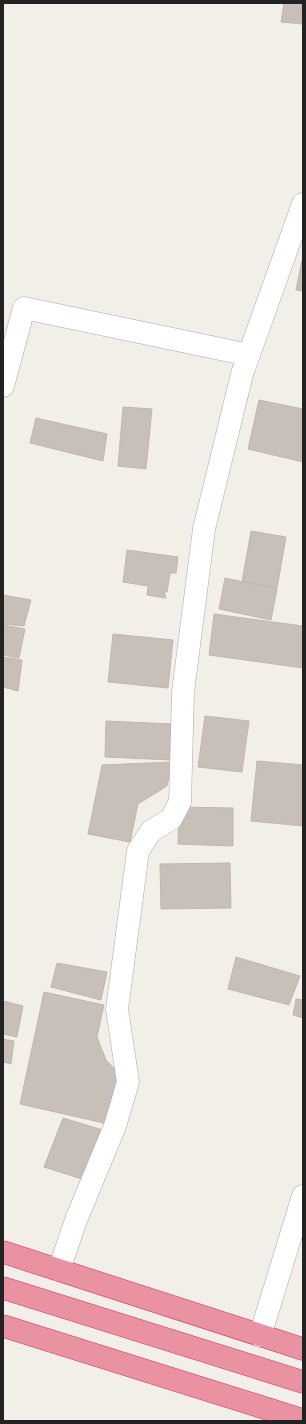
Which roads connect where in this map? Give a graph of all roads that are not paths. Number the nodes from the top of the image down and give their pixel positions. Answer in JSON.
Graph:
{"nodes":[{"id":1,"x":303,"y":204,"type":"edge"},
{"id":2,"x":10,"y":334,"type":"edge"},
{"id":3,"x":249,"y":355,"type":"junction"},
{"id":4,"x":3,"y":386,"type":"edge"},
{"id":5,"x":303,"y":1196,"type":"edge"},
{"id":6,"x":3,"y":1252,"type":"edge"},
{"id":7,"x":59,"y":1270,"type":"junction"},
{"id":8,"x":3,"y":1288,"type":"edge"},
{"id":9,"x":3,"y":1326,"type":"edge"},
{"id":10,"x":260,"y":1336,"type":"junction"},
{"id":11,"x":303,"y":1349,"type":"edge"},
{"id":12,"x":303,"y":1382,"type":"edge"},
{"id":13,"x":303,"y":1420,"type":"edge"}],
"edges":[{"from":1,"to":3,"type":"street"},
{"from":2,"to":3,"type":"street"},
{"from":2,"to":4,"type":"street"},
{"from":3,"to":7,"type":"street"},
{"from":5,"to":10,"type":"street"},
{"from":6,"to":7,"type":"highway"},
{"from":7,"to":10,"type":"highway"},
{"from":8,"to":12,"type":"highway"},
{"from":9,"to":13,"type":"highway"},
{"from":10,"to":11,"type":"highway"}]}
